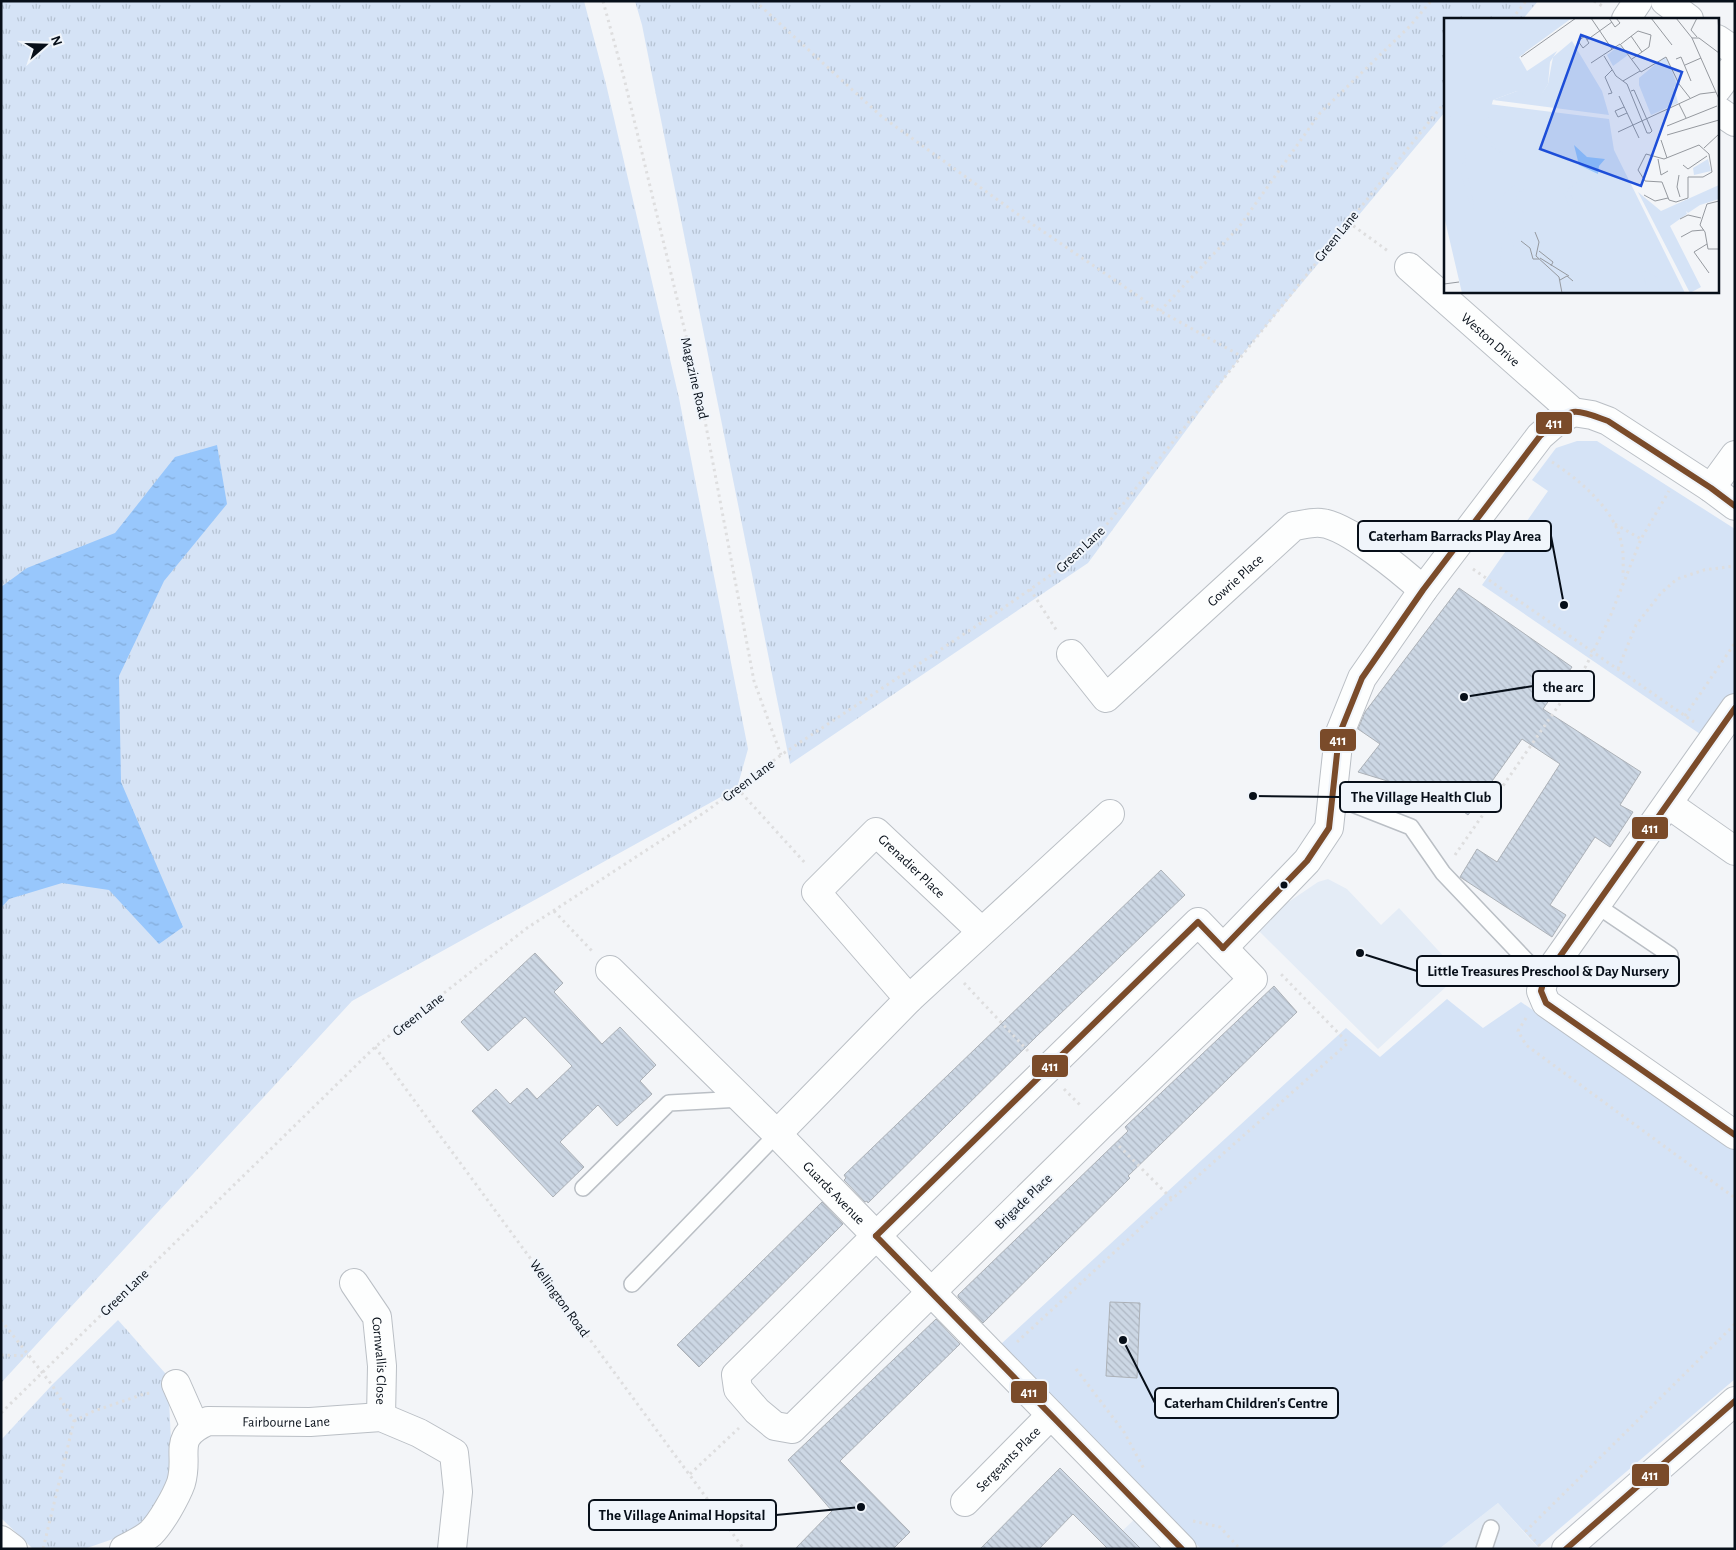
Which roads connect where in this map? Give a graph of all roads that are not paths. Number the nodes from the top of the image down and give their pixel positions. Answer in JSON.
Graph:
{"nodes":[{"id":1,"x":1638,"y":1,"type":"edge"},
{"id":2,"x":1665,"y":1,"type":"edge"},
{"id":3,"x":1627,"y":18,"type":"edge"},
{"id":4,"x":1688,"y":18,"type":"edge"},
{"id":5,"x":1718,"y":40,"type":"edge"},
{"id":6,"x":1735,"y":51,"type":"edge"},
{"id":7,"x":1735,"y":64,"type":"edge"},
{"id":8,"x":1718,"y":88,"type":"edge"},
{"id":9,"x":1718,"y":111,"type":"edge"},
{"id":10,"x":1735,"y":122,"type":"edge"},
{"id":11,"x":1409,"y":267,"type":"road end"},
{"id":12,"x":1573,"y":412,"type":"junction"},
{"id":13,"x":1735,"y":455,"type":"edge"},
{"id":14,"x":1711,"y":488,"type":"junction"},
{"id":15,"x":1735,"y":506,"type":"edge"},
{"id":16,"x":1423,"y":590,"type":"junction"},
{"id":17,"x":1071,"y":654,"type":"road end"},
{"id":18,"x":1735,"y":708,"type":"edge"},
{"id":19,"x":1332,"y":796,"type":"junction"},
{"id":20,"x":1668,"y":804,"type":"junction"},
{"id":21,"x":1110,"y":814,"type":"dead end"},
{"id":22,"x":1735,"y":851,"type":"edge"},
{"id":23,"x":1596,"y":905,"type":"junction"},
{"id":24,"x":981,"y":932,"type":"junction"},
{"id":25,"x":1223,"y":948,"type":"junction"},
{"id":26,"x":1670,"y":955,"type":"dead end"},
{"id":27,"x":610,"y":970,"type":"road end"},
{"id":28,"x":1542,"y":985,"type":"junction"},
{"id":29,"x":909,"y":999,"type":"junction"},
{"id":30,"x":741,"y":1099,"type":"junction"},
{"id":31,"x":777,"y":1134,"type":"junction"},
{"id":32,"x":1735,"y":1135,"type":"edge"},
{"id":33,"x":583,"y":1188,"type":"dead end"},
{"id":34,"x":876,"y":1236,"type":"junction"},
{"id":35,"x":354,"y":1283,"type":"dead end"},
{"id":36,"x":632,"y":1284,"type":"dead end"},
{"id":37,"x":931,"y":1291,"type":"junction"},
{"id":38,"x":177,"y":1388,"type":"road end"},
{"id":39,"x":1735,"y":1401,"type":"edge"},
{"id":40,"x":1051,"y":1415,"type":"junction"},
{"id":41,"x":381,"y":1417,"type":"junction"},
{"id":42,"x":195,"y":1427,"type":"junction"},
{"id":43,"x":965,"y":1502,"type":"dead end"},
{"id":44,"x":1491,"y":1528,"type":"dead end"},
{"id":45,"x":1,"y":1540,"type":"edge"},
{"id":46,"x":12,"y":1549,"type":"edge"},
{"id":47,"x":124,"y":1549,"type":"edge"},
{"id":48,"x":452,"y":1549,"type":"edge"},
{"id":49,"x":1182,"y":1549,"type":"edge"},
{"id":50,"x":1484,"y":1549,"type":"edge"},
{"id":51,"x":1566,"y":1549,"type":"edge"}],
"edges":[{"from":1,"to":3,"type":"street"},
{"from":2,"to":4,"type":"street"},
{"from":5,"to":6,"type":"street"},
{"from":7,"to":8,"type":"street"},
{"from":9,"to":10,"type":"street"},
{"from":11,"to":12,"type":"street","name":"Weston Drive"},
{"from":12,"to":14,"type":"street","name":"Weston Drive"},
{"from":12,"to":16,"type":"street"},
{"from":13,"to":14,"type":"street"},
{"from":14,"to":15,"type":"street","name":"Weston Drive"},
{"from":16,"to":17,"type":"street","name":"Gowrie Place"},
{"from":16,"to":19,"type":"street"},
{"from":18,"to":20,"type":"street"},
{"from":19,"to":25,"type":"street"},
{"from":19,"to":28,"type":"lane"},
{"from":20,"to":22,"type":"street"},
{"from":20,"to":23,"type":"street"},
{"from":21,"to":24,"type":"street"},
{"from":23,"to":26,"type":"lane"},
{"from":23,"to":28,"type":"street"},
{"from":24,"to":29,"type":"street"},
{"from":24,"to":29,"type":"street","name":"Grenadier Place"},
{"from":25,"to":34,"type":"street","name":"Brigade Place"},
{"from":25,"to":37,"type":"street","name":"Brigade Place"},
{"from":27,"to":30,"type":"street","name":"Guards Avenue"},
{"from":28,"to":32,"type":"street"},
{"from":29,"to":31,"type":"street"},
{"from":30,"to":31,"type":"street","name":"Guards Avenue"},
{"from":30,"to":33,"type":"lane"},
{"from":31,"to":34,"type":"street","name":"Guards Avenue"},
{"from":31,"to":36,"type":"lane"},
{"from":34,"to":37,"type":"street","name":"Guards Avenue"},
{"from":34,"to":37,"type":"street","name":"Brigade Place"},
{"from":35,"to":41,"type":"street","name":"Cornwallis Close"},
{"from":37,"to":40,"type":"street","name":"Guards Avenue"},
{"from":38,"to":42,"type":"street"},
{"from":39,"to":51,"type":"street"},
{"from":40,"to":43,"type":"street","name":"Sergeants Place"},
{"from":40,"to":49,"type":"street","name":"Guards Avenue"},
{"from":41,"to":42,"type":"street","name":"Fairbourne Lane"},
{"from":41,"to":48,"type":"street"},
{"from":42,"to":47,"type":"street"},
{"from":44,"to":50,"type":"lane"},
{"from":45,"to":46,"type":"street"}]}
